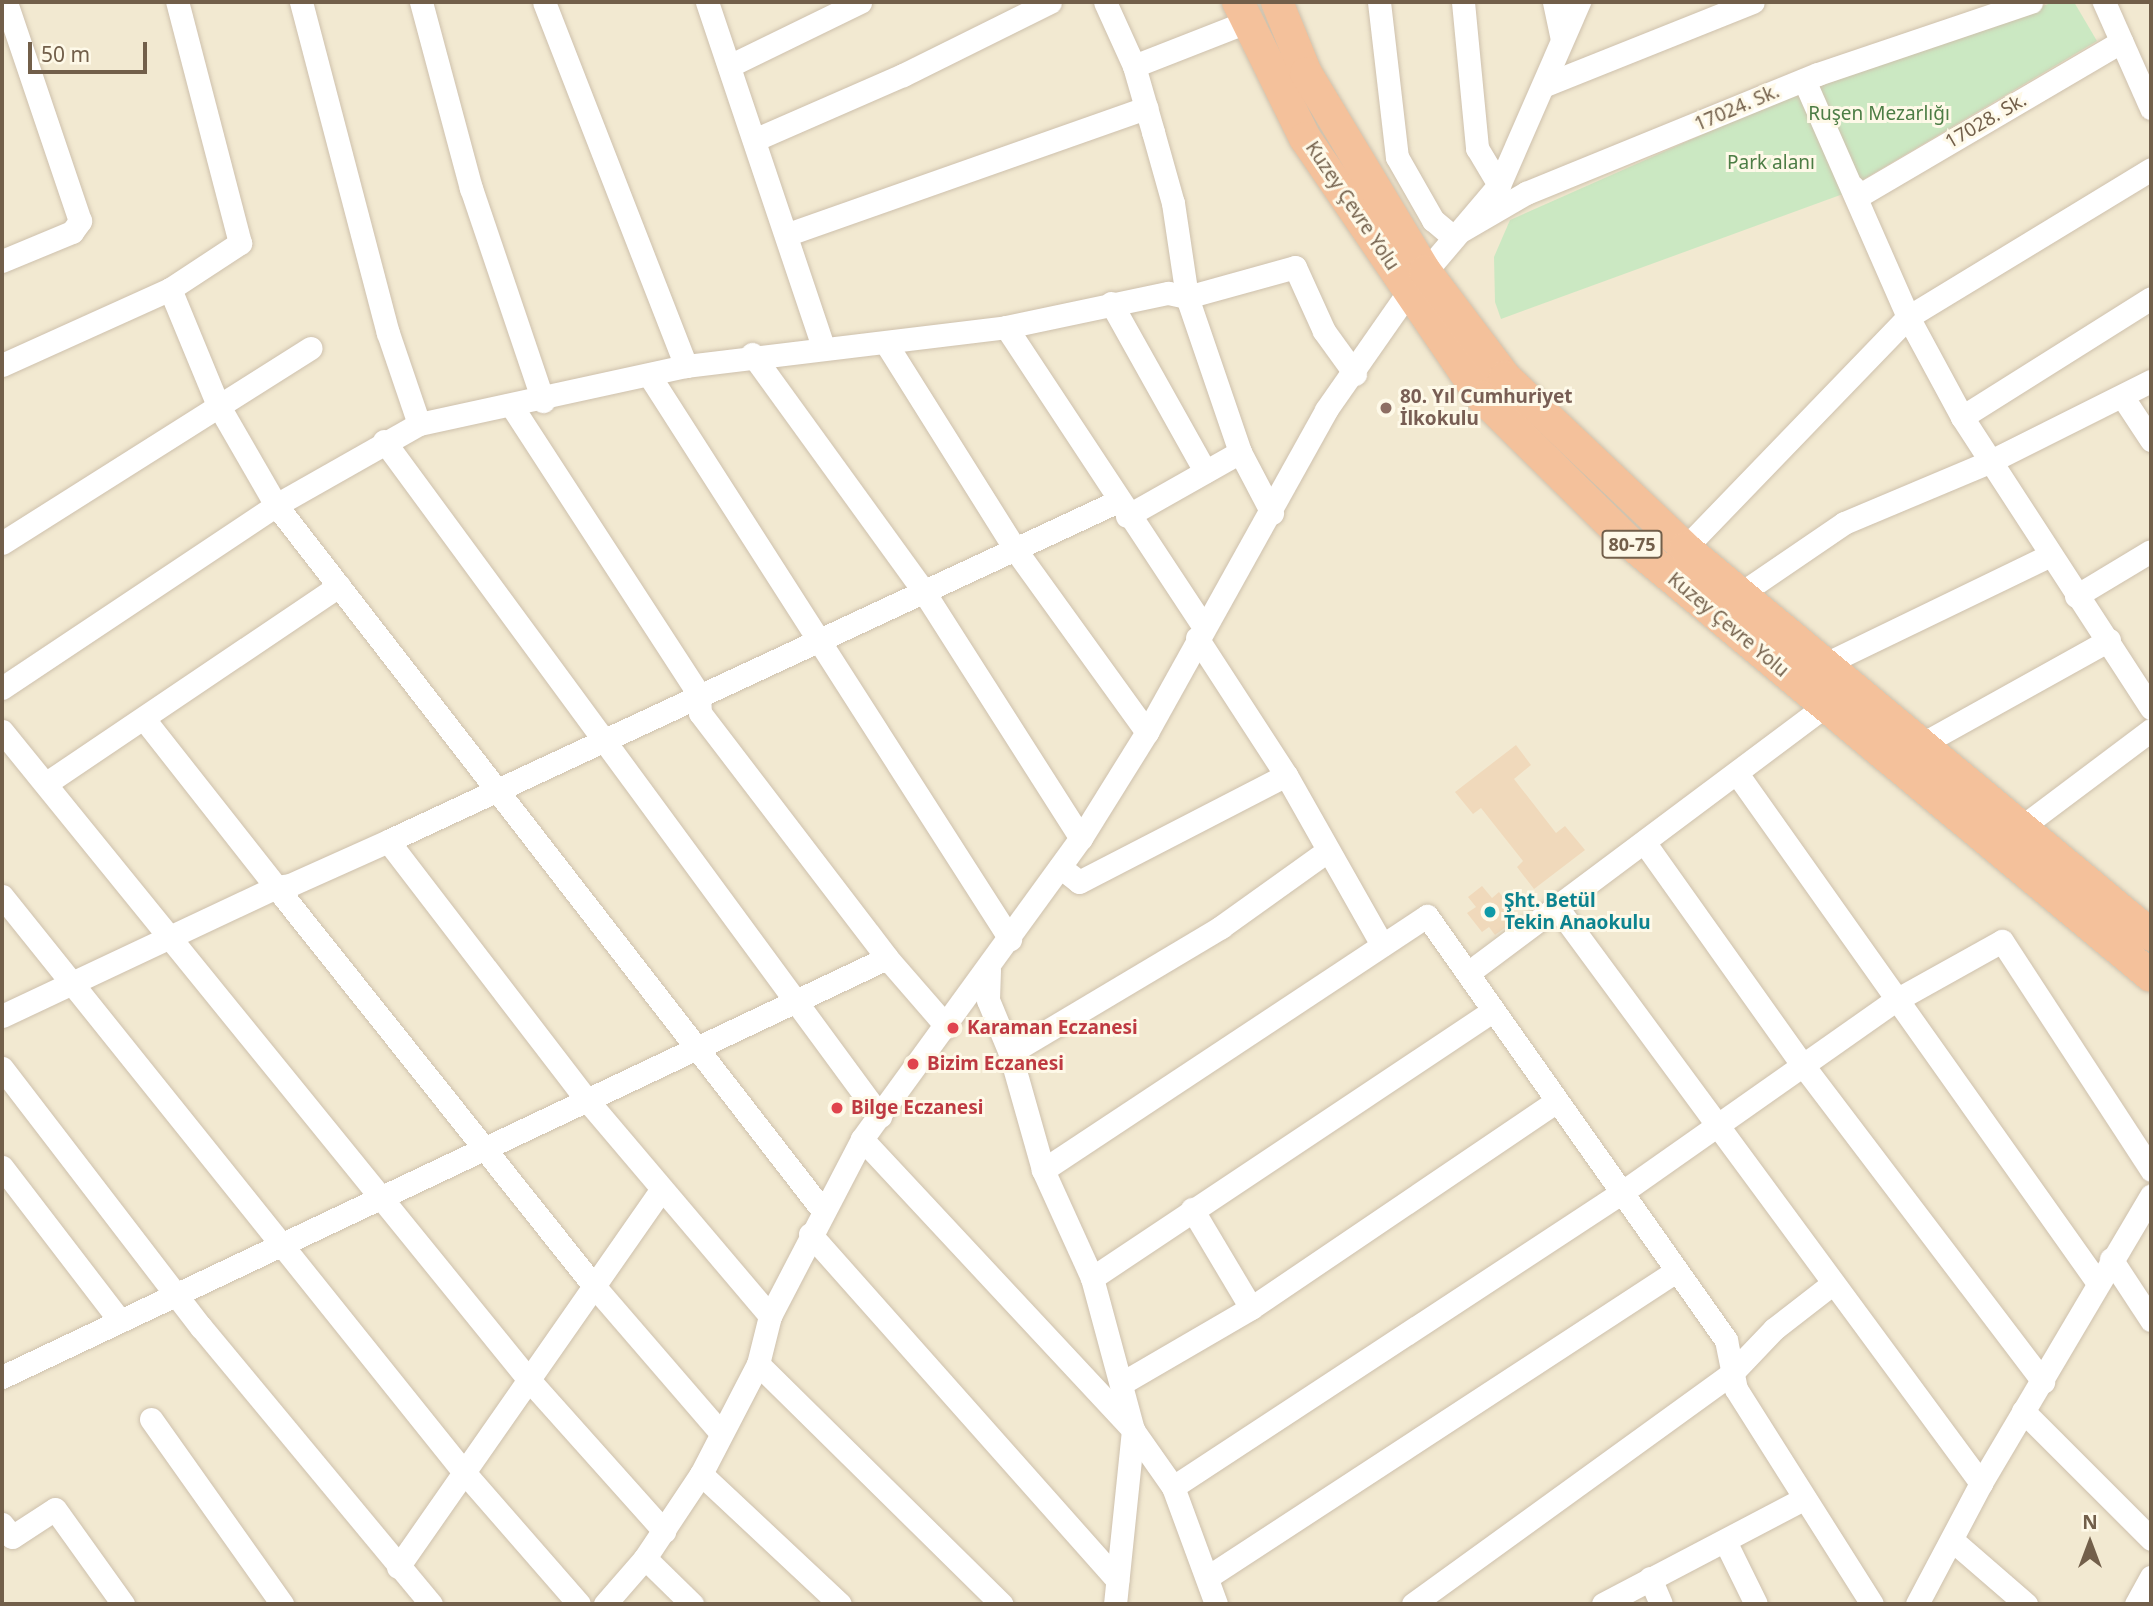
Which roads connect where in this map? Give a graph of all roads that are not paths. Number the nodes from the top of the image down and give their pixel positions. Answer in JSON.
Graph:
{"nodes":[{"id":1,"x":6,"y":2,"type":"edge"},
{"id":2,"x":177,"y":2,"type":"edge"},
{"id":3,"x":301,"y":2,"type":"edge"},
{"id":4,"x":421,"y":2,"type":"edge"},
{"id":5,"x":544,"y":2,"type":"edge"},
{"id":6,"x":707,"y":2,"type":"edge"},
{"id":7,"x":860,"y":2,"type":"edge"},
{"id":8,"x":1050,"y":2,"type":"edge"},
{"id":9,"x":1105,"y":2,"type":"edge"},
{"id":10,"x":1277,"y":2,"type":"edge"},
{"id":11,"x":1379,"y":2,"type":"edge"},
{"id":12,"x":1462,"y":2,"type":"edge"},
{"id":13,"x":1554,"y":2,"type":"edge"},
{"id":14,"x":1579,"y":2,"type":"edge"},
{"id":15,"x":1753,"y":2,"type":"edge"},
{"id":16,"x":2031,"y":2,"type":"edge"},
{"id":17,"x":2104,"y":2,"type":"edge"},
{"id":18,"x":1242,"y":12,"type":"edge"},
{"id":19,"x":1560,"y":36,"type":"junction"},
{"id":20,"x":2121,"y":42,"type":"junction"},
{"id":21,"x":729,"y":66,"type":"junction"},
{"id":22,"x":1134,"y":66,"type":"junction"},
{"id":23,"x":1804,"y":80,"type":"junction"},
{"id":24,"x":1545,"y":85,"type":"junction"},
{"id":25,"x":1146,"y":108,"type":"junction"},
{"id":26,"x":2151,"y":108,"type":"edge"},
{"id":27,"x":754,"y":141,"type":"junction"},
{"id":28,"x":2151,"y":169,"type":"edge"},
{"id":29,"x":1499,"y":185,"type":"junction"},
{"id":30,"x":1853,"y":187,"type":"junction"},
{"id":31,"x":788,"y":234,"type":"junction"},
{"id":32,"x":1452,"y":236,"type":"junction"},
{"id":33,"x":2,"y":261,"type":"edge"},
{"id":34,"x":1417,"y":281,"type":"junction"},
{"id":35,"x":170,"y":289,"type":"junction"},
{"id":36,"x":1187,"y":297,"type":"junction"},
{"id":37,"x":2151,"y":298,"type":"edge"},
{"id":38,"x":1111,"y":303,"type":"junction"},
{"id":39,"x":1909,"y":317,"type":"junction"},
{"id":40,"x":1006,"y":327,"type":"junction"},
{"id":41,"x":887,"y":345,"type":"junction"},
{"id":42,"x":822,"y":347,"type":"junction"},
{"id":43,"x":311,"y":348,"type":"dead end"},
{"id":44,"x":752,"y":354,"type":"junction"},
{"id":45,"x":2,"y":365,"type":"edge"},
{"id":46,"x":686,"y":366,"type":"junction"},
{"id":47,"x":1354,"y":374,"type":"junction"},
{"id":48,"x":649,"y":375,"type":"junction"},
{"id":49,"x":2151,"y":381,"type":"edge"},
{"id":50,"x":2122,"y":396,"type":"junction"},
{"id":51,"x":543,"y":401,"type":"junction"},
{"id":52,"x":218,"y":403,"type":"junction"},
{"id":53,"x":511,"y":405,"type":"junction"},
{"id":54,"x":1962,"y":417,"type":"junction"},
{"id":55,"x":419,"y":424,"type":"junction"},
{"id":56,"x":2151,"y":440,"type":"edge"},
{"id":57,"x":384,"y":441,"type":"junction"},
{"id":58,"x":1240,"y":452,"type":"junction"},
{"id":59,"x":1989,"y":462,"type":"junction"},
{"id":60,"x":1205,"y":471,"type":"junction"},
{"id":61,"x":276,"y":505,"type":"junction"},
{"id":62,"x":1123,"y":509,"type":"junction"},
{"id":63,"x":1272,"y":513,"type":"junction"},
{"id":64,"x":2,"y":542,"type":"edge"},
{"id":65,"x":1685,"y":548,"type":"junction"},
{"id":66,"x":2151,"y":551,"type":"edge"},
{"id":67,"x":1017,"y":552,"type":"junction"},
{"id":68,"x":2051,"y":555,"type":"junction"},
{"id":69,"x":339,"y":586,"type":"junction"},
{"id":70,"x":924,"y":592,"type":"junction"},
{"id":71,"x":1740,"y":594,"type":"junction"},
{"id":72,"x":2076,"y":596,"type":"junction"},
{"id":73,"x":1200,"y":632,"type":"junction"},
{"id":74,"x":817,"y":640,"type":"junction"},
{"id":75,"x":2109,"y":640,"type":"junction"},
{"id":76,"x":1823,"y":665,"type":"junction"},
{"id":77,"x":2144,"y":678,"type":"edge"},
{"id":78,"x":2,"y":688,"type":"edge"},
{"id":79,"x":699,"y":695,"type":"junction"},
{"id":80,"x":1825,"y":706,"type":"junction"},
{"id":81,"x":2151,"y":708,"type":"edge"},
{"id":82,"x":144,"y":719,"type":"junction"},
{"id":83,"x":2151,"y":730,"type":"edge"},
{"id":84,"x":2,"y":731,"type":"edge"},
{"id":85,"x":1147,"y":732,"type":"junction"},
{"id":86,"x":601,"y":739,"type":"junction"},
{"id":87,"x":1922,"y":744,"type":"junction"},
{"id":88,"x":1286,"y":775,"type":"junction"},
{"id":89,"x":1738,"y":775,"type":"junction"},
{"id":90,"x":48,"y":782,"type":"junction"},
{"id":91,"x":496,"y":787,"type":"junction"},
{"id":92,"x":2023,"y":826,"type":"junction"},
{"id":93,"x":1081,"y":838,"type":"junction"},
{"id":94,"x":388,"y":841,"type":"junction"},
{"id":95,"x":1644,"y":842,"type":"junction"},
{"id":96,"x":1328,"y":851,"type":"junction"},
{"id":97,"x":1060,"y":867,"type":"junction"},
{"id":98,"x":276,"y":887,"type":"junction"},
{"id":99,"x":2,"y":896,"type":"edge"},
{"id":100,"x":1556,"y":905,"type":"junction"},
{"id":101,"x":2151,"y":934,"type":"edge"},
{"id":102,"x":169,"y":936,"type":"junction"},
{"id":103,"x":1010,"y":939,"type":"junction"},
{"id":104,"x":1382,"y":945,"type":"junction"},
{"id":105,"x":887,"y":958,"type":"junction"},
{"id":106,"x":989,"y":970,"type":"junction"},
{"id":107,"x":1468,"y":973,"type":"junction"},
{"id":108,"x":2151,"y":976,"type":"edge"},
{"id":109,"x":71,"y":986,"type":"junction"},
{"id":110,"x":1896,"y":1000,"type":"junction"},
{"id":111,"x":797,"y":1002,"type":"junction"},
{"id":112,"x":1492,"y":1011,"type":"junction"},
{"id":113,"x":2,"y":1016,"type":"edge"},
{"id":114,"x":947,"y":1027,"type":"junction"},
{"id":115,"x":695,"y":1049,"type":"junction"},
{"id":116,"x":1010,"y":1053,"type":"junction"},
{"id":117,"x":1802,"y":1064,"type":"junction"},
{"id":118,"x":2,"y":1068,"type":"edge"},
{"id":119,"x":587,"y":1100,"type":"junction"},
{"id":120,"x":1557,"y":1101,"type":"junction"},
{"id":121,"x":880,"y":1116,"type":"junction"},
{"id":122,"x":1714,"y":1126,"type":"junction"},
{"id":123,"x":862,"y":1139,"type":"junction"},
{"id":124,"x":483,"y":1148,"type":"junction"},
{"id":125,"x":2,"y":1167,"type":"edge"},
{"id":126,"x":1043,"y":1170,"type":"junction"},
{"id":127,"x":2151,"y":1170,"type":"edge"},
{"id":128,"x":661,"y":1190,"type":"junction"},
{"id":129,"x":1620,"y":1193,"type":"junction"},
{"id":130,"x":2151,"y":1196,"type":"edge"},
{"id":131,"x":383,"y":1197,"type":"junction"},
{"id":132,"x":1192,"y":1209,"type":"junction"},
{"id":133,"x":823,"y":1211,"type":"junction"},
{"id":134,"x":810,"y":1234,"type":"junction"},
{"id":135,"x":281,"y":1242,"type":"junction"},
{"id":136,"x":2111,"y":1259,"type":"junction"},
{"id":137,"x":1676,"y":1271,"type":"junction"},
{"id":138,"x":1092,"y":1278,"type":"junction"},
{"id":139,"x":2098,"y":1283,"type":"junction"},
{"id":140,"x":1832,"y":1284,"type":"junction"},
{"id":141,"x":594,"y":1286,"type":"junction"},
{"id":142,"x":175,"y":1293,"type":"junction"},
{"id":143,"x":1251,"y":1308,"type":"junction"},
{"id":144,"x":770,"y":1316,"type":"junction"},
{"id":145,"x":2151,"y":1320,"type":"edge"},
{"id":146,"x":120,"y":1321,"type":"junction"},
{"id":147,"x":758,"y":1364,"type":"junction"},
{"id":148,"x":5,"y":1370,"type":"edge"},
{"id":149,"x":1732,"y":1373,"type":"junction"},
{"id":150,"x":529,"y":1380,"type":"junction"},
{"id":151,"x":1124,"y":1382,"type":"junction"},
{"id":152,"x":2043,"y":1382,"type":"junction"},
{"id":153,"x":2023,"y":1410,"type":"junction"},
{"id":154,"x":151,"y":1419,"type":"dead end"},
{"id":155,"x":1133,"y":1430,"type":"junction"},
{"id":156,"x":720,"y":1432,"type":"junction"},
{"id":157,"x":463,"y":1471,"type":"junction"},
{"id":158,"x":701,"y":1474,"type":"junction"},
{"id":159,"x":1981,"y":1483,"type":"junction"},
{"id":160,"x":1174,"y":1487,"type":"junction"},
{"id":161,"x":1803,"y":1499,"type":"junction"},
{"id":162,"x":2,"y":1524,"type":"edge"},
{"id":163,"x":664,"y":1531,"type":"junction"},
{"id":164,"x":2151,"y":1539,"type":"edge"},
{"id":165,"x":1952,"y":1540,"type":"junction"},
{"id":166,"x":1725,"y":1541,"type":"junction"},
{"id":167,"x":645,"y":1558,"type":"junction"},
{"id":168,"x":398,"y":1567,"type":"junction"},
{"id":169,"x":1208,"y":1577,"type":"junction"},
{"id":170,"x":2151,"y":1577,"type":"edge"},
{"id":171,"x":1650,"y":1578,"type":"junction"},
{"id":172,"x":1117,"y":1580,"type":"junction"},
{"id":173,"x":123,"y":1604,"type":"edge"},
{"id":174,"x":282,"y":1604,"type":"edge"},
{"id":175,"x":431,"y":1604,"type":"edge"},
{"id":176,"x":579,"y":1604,"type":"edge"},
{"id":177,"x":604,"y":1604,"type":"edge"},
{"id":178,"x":692,"y":1604,"type":"edge"},
{"id":179,"x":840,"y":1604,"type":"edge"},
{"id":180,"x":1000,"y":1604,"type":"edge"},
{"id":181,"x":1115,"y":1604,"type":"edge"},
{"id":182,"x":1216,"y":1604,"type":"edge"},
{"id":183,"x":1413,"y":1604,"type":"edge"},
{"id":184,"x":1603,"y":1604,"type":"edge"},
{"id":185,"x":1661,"y":1604,"type":"edge"},
{"id":186,"x":1756,"y":1604,"type":"edge"},
{"id":187,"x":1872,"y":1604,"type":"edge"},
{"id":188,"x":1917,"y":1604,"type":"edge"},
{"id":189,"x":2026,"y":1604,"type":"edge"},
{"id":190,"x":2136,"y":1604,"type":"edge"}],
"edges":[{"from":1,"to":33,"type":"street"},
{"from":2,"to":35,"type":"street"},
{"from":3,"to":55,"type":"street"},
{"from":4,"to":51,"type":"street"},
{"from":5,"to":46,"type":"street"},
{"from":6,"to":21,"type":"street"},
{"from":7,"to":21,"type":"street"},
{"from":8,"to":27,"type":"street"},
{"from":9,"to":22,"type":"street"},
{"from":10,"to":34,"type":"highway","name":"Kuzey Çevre Yolu","number":"80-75"},
{"from":11,"to":32,"type":"street"},
{"from":12,"to":29,"type":"street"},
{"from":13,"to":19,"type":"street"},
{"from":14,"to":19,"type":"street"},
{"from":15,"to":24,"type":"street"},
{"from":16,"to":23,"type":"street","name":"17024. Sk."},
{"from":17,"to":20,"type":"street"},
{"from":18,"to":22,"type":"street"},
{"from":18,"to":34,"type":"highway","name":"Kuzey Çevre Yolu","number":"80-75"},
{"from":19,"to":24,"type":"street"},
{"from":20,"to":26,"type":"street"},
{"from":20,"to":30,"type":"street","name":"17028. Sk."},
{"from":21,"to":27,"type":"street"},
{"from":22,"to":25,"type":"street"},
{"from":23,"to":30,"type":"street"},
{"from":23,"to":32,"type":"street","name":"17024. Sk."},
{"from":24,"to":29,"type":"street"},
{"from":25,"to":31,"type":"street"},
{"from":25,"to":36,"type":"street"},
{"from":27,"to":31,"type":"street"},
{"from":28,"to":39,"type":"street"},
{"from":29,"to":32,"type":"street"},
{"from":30,"to":39,"type":"street"},
{"from":31,"to":42,"type":"street"},
{"from":32,"to":34,"type":"street"},
{"from":34,"to":47,"type":"street"},
{"from":34,"to":65,"type":"highway","name":"Kuzey Çevre Yolu","number":"80-75"},
{"from":34,"to":80,"type":"highway","name":"Kuzey Çevre Yolu","number":"80-75"},
{"from":35,"to":45,"type":"street"},
{"from":35,"to":52,"type":"street"},
{"from":36,"to":38,"type":"street"},
{"from":36,"to":47,"type":"street"},
{"from":36,"to":58,"type":"street"},
{"from":37,"to":54,"type":"street"},
{"from":38,"to":40,"type":"street"},
{"from":38,"to":60,"type":"street"},
{"from":39,"to":54,"type":"street"},
{"from":39,"to":65,"type":"street"},
{"from":40,"to":41,"type":"street"},
{"from":40,"to":62,"type":"street"},
{"from":41,"to":42,"type":"street"},
{"from":41,"to":67,"type":"street"},
{"from":42,"to":44,"type":"street"},
{"from":43,"to":52,"type":"street"},
{"from":44,"to":46,"type":"street"},
{"from":44,"to":70,"type":"street"},
{"from":46,"to":48,"type":"street"},
{"from":47,"to":63,"type":"street"},
{"from":48,"to":51,"type":"street"},
{"from":48,"to":74,"type":"street"},
{"from":49,"to":50,"type":"street"},
{"from":50,"to":56,"type":"street"},
{"from":50,"to":59,"type":"street"},
{"from":51,"to":53,"type":"street"},
{"from":52,"to":61,"type":"street"},
{"from":52,"to":64,"type":"street"},
{"from":53,"to":55,"type":"street"},
{"from":53,"to":79,"type":"street"},
{"from":54,"to":59,"type":"street"},
{"from":55,"to":57,"type":"street"},
{"from":57,"to":61,"type":"street"},
{"from":57,"to":86,"type":"street"},
{"from":58,"to":60,"type":"street"},
{"from":58,"to":63,"type":"street"},
{"from":59,"to":68,"type":"street"},
{"from":59,"to":71,"type":"street"},
{"from":60,"to":62,"type":"street"},
{"from":61,"to":69,"type":"street"},
{"from":61,"to":78,"type":"street"},
{"from":62,"to":67,"type":"street"},
{"from":62,"to":73,"type":"street"},
{"from":63,"to":73,"type":"street"},
{"from":65,"to":71,"type":"highway","name":"Kuzey Çevre Yolu","number":"80-75"},
{"from":66,"to":72,"type":"street"},
{"from":67,"to":70,"type":"street"},
{"from":67,"to":85,"type":"street"},
{"from":68,"to":72,"type":"street"},
{"from":68,"to":76,"type":"street"},
{"from":69,"to":82,"type":"street"},
{"from":69,"to":91,"type":"street"},
{"from":70,"to":74,"type":"street"},
{"from":70,"to":93,"type":"street"},
{"from":71,"to":76,"type":"highway","name":"Kuzey Çevre Yolu","number":"80-75"},
{"from":72,"to":75,"type":"street"},
{"from":73,"to":85,"type":"street"},
{"from":73,"to":88,"type":"street"},
{"from":74,"to":79,"type":"street"},
{"from":74,"to":103,"type":"street"},
{"from":75,"to":77,"type":"street"},
{"from":75,"to":87,"type":"street"},
{"from":76,"to":87,"type":"highway","name":"Kuzey Çevre Yolu","number":"80-75"},
{"from":77,"to":81,"type":"street"},
{"from":79,"to":86,"type":"street"},
{"from":79,"to":105,"type":"street"},
{"from":80,"to":89,"type":"street"},
{"from":80,"to":108,"type":"highway","name":"Kuzey Çevre Yolu","number":"80-75"},
{"from":82,"to":90,"type":"street"},
{"from":82,"to":98,"type":"street"},
{"from":83,"to":92,"type":"street"},
{"from":84,"to":90,"type":"street"},
{"from":85,"to":93,"type":"street"},
{"from":86,"to":91,"type":"street"},
{"from":86,"to":111,"type":"street"},
{"from":87,"to":92,"type":"highway","name":"Kuzey Çevre Yolu","number":"80-75"},
{"from":88,"to":96,"type":"street"},
{"from":88,"to":97,"type":"street"},
{"from":89,"to":95,"type":"street"},
{"from":89,"to":110,"type":"street"},
{"from":90,"to":102,"type":"street"},
{"from":91,"to":94,"type":"street"},
{"from":91,"to":115,"type":"street"},
{"from":92,"to":101,"type":"highway","name":"Kuzey Çevre Yolu","number":"80-75"},
{"from":93,"to":97,"type":"street"},
{"from":94,"to":98,"type":"street"},
{"from":94,"to":119,"type":"street"},
{"from":95,"to":100,"type":"street"},
{"from":95,"to":117,"type":"street"},
{"from":96,"to":104,"type":"street"},
{"from":96,"to":116,"type":"street"},
{"from":97,"to":103,"type":"street"},
{"from":98,"to":102,"type":"street"},
{"from":98,"to":124,"type":"street"},
{"from":99,"to":109,"type":"street"},
{"from":100,"to":107,"type":"street"},
{"from":100,"to":122,"type":"street"},
{"from":102,"to":109,"type":"street"},
{"from":102,"to":131,"type":"street"},
{"from":103,"to":106,"type":"street"},
{"from":104,"to":107,"type":"street"},
{"from":104,"to":126,"type":"street"},
{"from":105,"to":111,"type":"street"},
{"from":105,"to":114,"type":"street"},
{"from":106,"to":114,"type":"street"},
{"from":106,"to":116,"type":"street"},
{"from":107,"to":112,"type":"street"},
{"from":109,"to":113,"type":"street"},
{"from":109,"to":135,"type":"street"},
{"from":110,"to":117,"type":"street"},
{"from":110,"to":127,"type":"street"},
{"from":110,"to":139,"type":"street"},
{"from":111,"to":115,"type":"street"},
{"from":111,"to":121,"type":"street"},
{"from":112,"to":120,"type":"street"},
{"from":112,"to":132,"type":"street"},
{"from":114,"to":121,"type":"street"},
{"from":115,"to":119,"type":"street"},
{"from":115,"to":133,"type":"street"},
{"from":116,"to":126,"type":"street"},
{"from":117,"to":122,"type":"street"},
{"from":117,"to":152,"type":"street"},
{"from":118,"to":142,"type":"street"},
{"from":119,"to":124,"type":"street"},
{"from":119,"to":128,"type":"street"},
{"from":120,"to":129,"type":"street"},
{"from":120,"to":143,"type":"street"},
{"from":121,"to":123,"type":"street"},
{"from":122,"to":129,"type":"street"},
{"from":122,"to":140,"type":"street"},
{"from":123,"to":133,"type":"street"},
{"from":123,"to":155,"type":"street"},
{"from":124,"to":131,"type":"street"},
{"from":124,"to":141,"type":"street"},
{"from":125,"to":146,"type":"street"},
{"from":126,"to":138,"type":"street"},
{"from":128,"to":141,"type":"street"},
{"from":128,"to":144,"type":"street"},
{"from":129,"to":137,"type":"street"},
{"from":129,"to":160,"type":"street"},
{"from":130,"to":136,"type":"street"},
{"from":131,"to":135,"type":"street"},
{"from":131,"to":150,"type":"street"},
{"from":132,"to":138,"type":"street"},
{"from":132,"to":143,"type":"street"},
{"from":133,"to":134,"type":"street"},
{"from":134,"to":144,"type":"street"},
{"from":134,"to":172,"type":"street"},
{"from":135,"to":142,"type":"street"},
{"from":135,"to":157,"type":"street"},
{"from":136,"to":139,"type":"street"},
{"from":136,"to":145,"type":"street"},
{"from":137,"to":149,"type":"street"},
{"from":137,"to":169,"type":"street"},
{"from":138,"to":151,"type":"street"},
{"from":139,"to":152,"type":"street"},
{"from":140,"to":149,"type":"street"},
{"from":140,"to":159,"type":"street"},
{"from":141,"to":150,"type":"street"},
{"from":141,"to":156,"type":"street"},
{"from":142,"to":146,"type":"street"},
{"from":142,"to":168,"type":"street"},
{"from":143,"to":151,"type":"street"},
{"from":144,"to":147,"type":"street"},
{"from":146,"to":148,"type":"street"},
{"from":147,"to":156,"type":"street"},
{"from":147,"to":180,"type":"street"},
{"from":149,"to":161,"type":"street"},
{"from":149,"to":183,"type":"street"},
{"from":150,"to":157,"type":"street"},
{"from":150,"to":163,"type":"street"},
{"from":151,"to":155,"type":"street"},
{"from":152,"to":153,"type":"street"},
{"from":153,"to":159,"type":"street"},
{"from":153,"to":164,"type":"street"},
{"from":154,"to":174,"type":"street"},
{"from":155,"to":160,"type":"street"},
{"from":155,"to":172,"type":"street"},
{"from":156,"to":158,"type":"street"},
{"from":157,"to":168,"type":"street"},
{"from":157,"to":176,"type":"street"},
{"from":158,"to":163,"type":"street"},
{"from":158,"to":179,"type":"street"},
{"from":159,"to":165,"type":"street"},
{"from":160,"to":169,"type":"street"},
{"from":161,"to":166,"type":"street"},
{"from":161,"to":187,"type":"street"},
{"from":162,"to":173,"type":"street"},
{"from":163,"to":167,"type":"street"},
{"from":165,"to":188,"type":"street"},
{"from":165,"to":189,"type":"street"},
{"from":166,"to":171,"type":"street"},
{"from":166,"to":186,"type":"street"},
{"from":167,"to":177,"type":"street"},
{"from":167,"to":178,"type":"street"},
{"from":168,"to":175,"type":"street"},
{"from":169,"to":182,"type":"street"},
{"from":170,"to":190,"type":"street"},
{"from":171,"to":184,"type":"street"},
{"from":171,"to":185,"type":"street"},
{"from":172,"to":181,"type":"street"}]}
